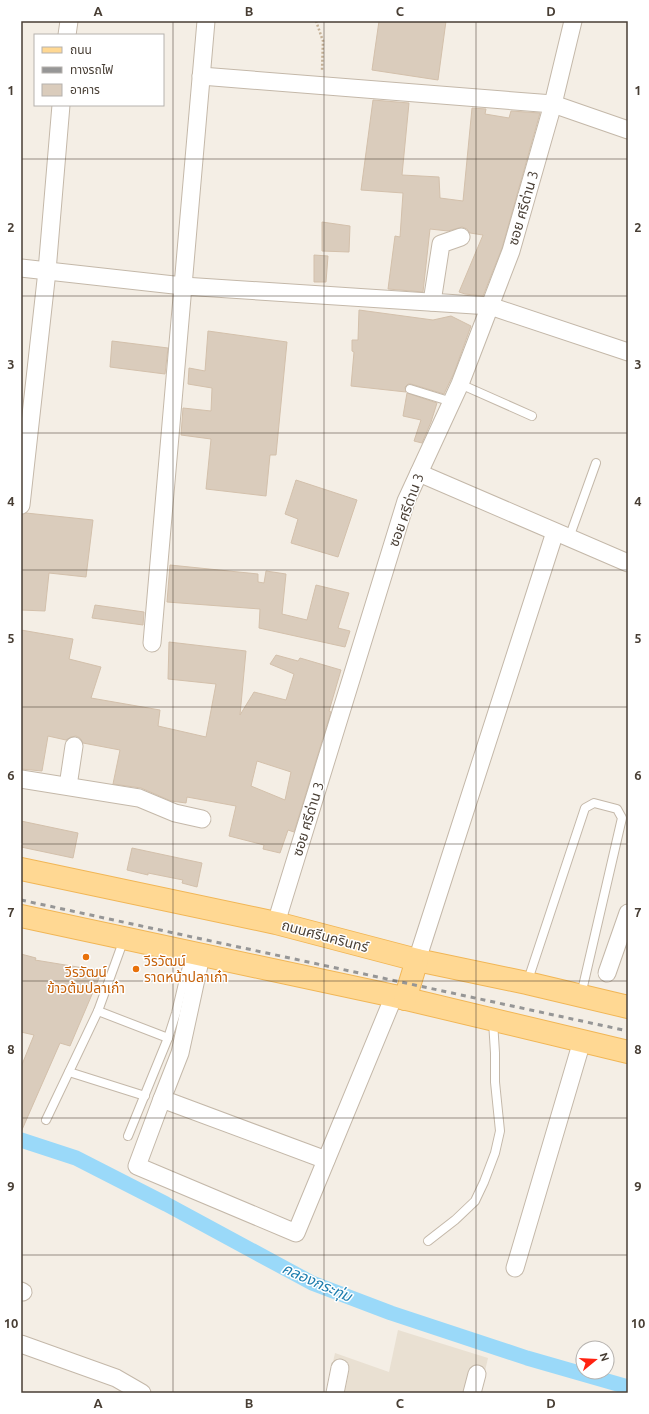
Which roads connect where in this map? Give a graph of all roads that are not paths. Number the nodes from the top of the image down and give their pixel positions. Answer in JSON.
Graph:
{"nodes":[{"id":1,"x":69,"y":21,"type":"edge"},
{"id":2,"x":206,"y":21,"type":"edge"},
{"id":3,"x":573,"y":21,"type":"edge"},
{"id":4,"x":67,"y":34,"type":"edge"},
{"id":5,"x":201,"y":76,"type":"junction"},
{"id":6,"x":553,"y":104,"type":"junction"},
{"id":7,"x":61,"y":106,"type":"edge"},
{"id":8,"x":628,"y":130,"type":"edge"},
{"id":9,"x":461,"y":237,"type":"dead end"},
{"id":10,"x":21,"y":268,"type":"edge"},
{"id":11,"x":47,"y":271,"type":"junction"},
{"id":12,"x":183,"y":286,"type":"junction"},
{"id":13,"x":432,"y":302,"type":"junction"},
{"id":14,"x":490,"y":306,"type":"junction"},
{"id":15,"x":628,"y":352,"type":"edge"},
{"id":16,"x":460,"y":384,"type":"junction"},
{"id":17,"x":410,"y":389,"type":"dead end"},
{"id":18,"x":452,"y":402,"type":"junction"},
{"id":19,"x":532,"y":416,"type":"dead end"},
{"id":20,"x":596,"y":463,"type":"dead end"},
{"id":21,"x":419,"y":473,"type":"junction"},
{"id":22,"x":21,"y":504,"type":"edge"},
{"id":23,"x":562,"y":535,"type":"junction"},
{"id":24,"x":628,"y":563,"type":"edge"},
{"id":25,"x":152,"y":643,"type":"dead end"},
{"id":26,"x":74,"y":746,"type":"dead end"},
{"id":27,"x":21,"y":779,"type":"edge"},
{"id":28,"x":68,"y":786,"type":"junction"},
{"id":29,"x":202,"y":819,"type":"dead end"},
{"id":30,"x":21,"y":869,"type":"edge"},
{"id":31,"x":628,"y":913,"type":"edge"},
{"id":32,"x":21,"y":916,"type":"edge"},
{"id":33,"x":276,"y":923,"type":"junction"},
{"id":34,"x":125,"y":939,"type":"junction"},
{"id":35,"x":195,"y":954,"type":"junction"},
{"id":36,"x":417,"y":960,"type":"junction"},
{"id":37,"x":607,"y":973,"type":"dead end"},
{"id":38,"x":527,"y":983,"type":"junction"},
{"id":39,"x":580,"y":995,"type":"junction"},
{"id":40,"x":399,"y":998,"type":"junction"},
{"id":41,"x":628,"y":1007,"type":"edge"},
{"id":42,"x":98,"y":1011,"type":"junction"},
{"id":43,"x":493,"y":1020,"type":"junction"},
{"id":44,"x":168,"y":1038,"type":"junction"},
{"id":45,"x":582,"y":1041,"type":"junction"},
{"id":46,"x":628,"y":1052,"type":"edge"},
{"id":47,"x":69,"y":1072,"type":"junction"},
{"id":48,"x":153,"y":1098,"type":"junction"},
{"id":49,"x":46,"y":1120,"type":"dead end"},
{"id":50,"x":128,"y":1136,"type":"dead end"},
{"id":51,"x":326,"y":1160,"type":"junction"},
{"id":52,"x":428,"y":1241,"type":"dead end"},
{"id":53,"x":515,"y":1268,"type":"dead end"},
{"id":54,"x":21,"y":1344,"type":"edge"},
{"id":55,"x":340,"y":1368,"type":"dead end"},
{"id":56,"x":477,"y":1374,"type":"dead end"},
{"id":57,"x":142,"y":1393,"type":"edge"},
{"id":58,"x":335,"y":1393,"type":"edge"},
{"id":59,"x":472,"y":1393,"type":"edge"}],
"edges":[{"from":1,"to":4,"type":"street"},
{"from":2,"to":5,"type":"street"},
{"from":3,"to":6,"type":"street","name":"ซอย ศรีด่าน 3"},
{"from":5,"to":6,"type":"street"},
{"from":5,"to":12,"type":"street"},
{"from":6,"to":8,"type":"street"},
{"from":6,"to":14,"type":"street","name":"ซอย ศรีด่าน 3"},
{"from":7,"to":11,"type":"street"},
{"from":9,"to":13,"type":"street"},
{"from":10,"to":11,"type":"street"},
{"from":11,"to":12,"type":"street"},
{"from":11,"to":22,"type":"street"},
{"from":12,"to":13,"type":"street"},
{"from":12,"to":25,"type":"street"},
{"from":13,"to":14,"type":"street"},
{"from":14,"to":15,"type":"street"},
{"from":14,"to":16,"type":"street","name":"ซอย ศรีด่าน 3"},
{"from":16,"to":18,"type":"street","name":"ซอย ศรีด่าน 3"},
{"from":16,"to":19,"type":"lane"},
{"from":17,"to":18,"type":"lane"},
{"from":18,"to":21,"type":"street","name":"ซอย ศรีด่าน 3"},
{"from":20,"to":23,"type":"lane"},
{"from":21,"to":23,"type":"street"},
{"from":21,"to":33,"type":"street","name":"ซอย ศรีด่าน 3"},
{"from":23,"to":24,"type":"street"},
{"from":23,"to":36,"type":"street"},
{"from":26,"to":28,"type":"street"},
{"from":27,"to":28,"type":"street"},
{"from":28,"to":29,"type":"street"},
{"from":30,"to":33,"type":"main road","name":"ถนนศรีนครินทร์"},
{"from":31,"to":37,"type":"street"},
{"from":32,"to":34,"type":"main road"},
{"from":33,"to":36,"type":"main road","name":"ถนนศรีนครินทร์"},
{"from":34,"to":35,"type":"main road"},
{"from":34,"to":42,"type":"lane"},
{"from":35,"to":40,"type":"main road"},
{"from":35,"to":44,"type":"lane"},
{"from":35,"to":48,"type":"street"},
{"from":36,"to":38,"type":"main road","name":"ถนนศรีนครินทร์"},
{"from":36,"to":40,"type":"main road"},
{"from":38,"to":39,"type":"main road","name":"ถนนศรีนครินทร์"},
{"from":38,"to":39,"type":"lane"},
{"from":39,"to":41,"type":"main road","name":"ถนนศรีนครินทร์"},
{"from":40,"to":43,"type":"main road"},
{"from":40,"to":51,"type":"street"},
{"from":42,"to":44,"type":"lane"},
{"from":42,"to":47,"type":"lane"},
{"from":43,"to":45,"type":"main road"},
{"from":43,"to":52,"type":"lane"},
{"from":44,"to":48,"type":"lane"},
{"from":45,"to":46,"type":"main road"},
{"from":45,"to":53,"type":"street"},
{"from":47,"to":48,"type":"lane"},
{"from":47,"to":49,"type":"lane"},
{"from":48,"to":50,"type":"lane"},
{"from":48,"to":51,"type":"street"},
{"from":48,"to":51,"type":"street"},
{"from":54,"to":57,"type":"street"},
{"from":55,"to":58,"type":"street"},
{"from":56,"to":59,"type":"street"}]}
